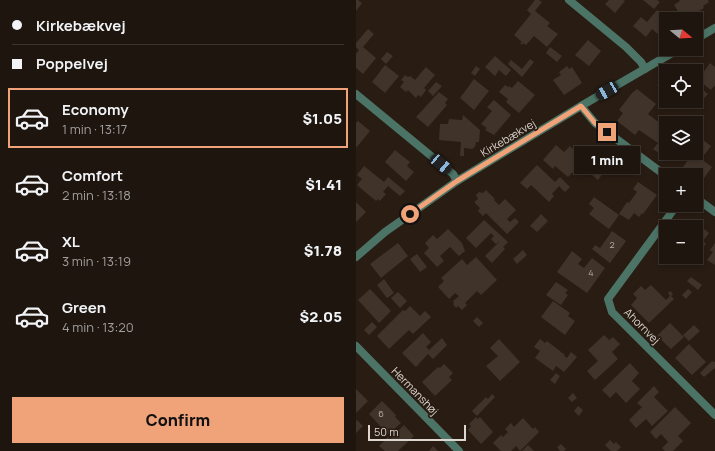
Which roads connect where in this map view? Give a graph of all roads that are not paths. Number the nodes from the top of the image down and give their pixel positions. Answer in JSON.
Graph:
{"nodes":[{"id":1,"x":569,"y":0,"type":"edge"},
{"id":2,"x":715,"y":28,"type":"edge"},
{"id":3,"x":703,"y":35,"type":"edge"},
{"id":4,"x":667,"y":56,"type":"edge"},
{"id":5,"x":645,"y":69,"type":"junction"},
{"id":6,"x":356,"y":94,"type":"edge"},
{"id":7,"x":581,"y":106,"type":"junction"},
{"id":8,"x":659,"y":171,"type":"edge"},
{"id":9,"x":457,"y":181,"type":"junction"},
{"id":10,"x":703,"y":203,"type":"edge"},
{"id":11,"x":672,"y":212,"type":"edge"},
{"id":12,"x":715,"y":212,"type":"edge"},
{"id":13,"x":356,"y":256,"type":"edge"},
{"id":14,"x":356,"y":346,"type":"edge"},
{"id":15,"x":715,"y":415,"type":"edge"},
{"id":16,"x":459,"y":451,"type":"edge"}],
"edges":[{"from":1,"to":5,"type":"street"},
{"from":2,"to":3,"type":"street"},
{"from":4,"to":5,"type":"street","name":"Kirkebækvej"},
{"from":5,"to":7,"type":"street","name":"Kirkebækvej"},
{"from":6,"to":9,"type":"street"},
{"from":7,"to":8,"type":"street"},
{"from":7,"to":9,"type":"street","name":"Kirkebækvej"},
{"from":9,"to":13,"type":"street","name":"Kirkebækvej"},
{"from":10,"to":12,"type":"street"},
{"from":11,"to":15,"type":"street","name":"Ahornvej"},
{"from":14,"to":16,"type":"street","name":"Hermanshøj"}]}
